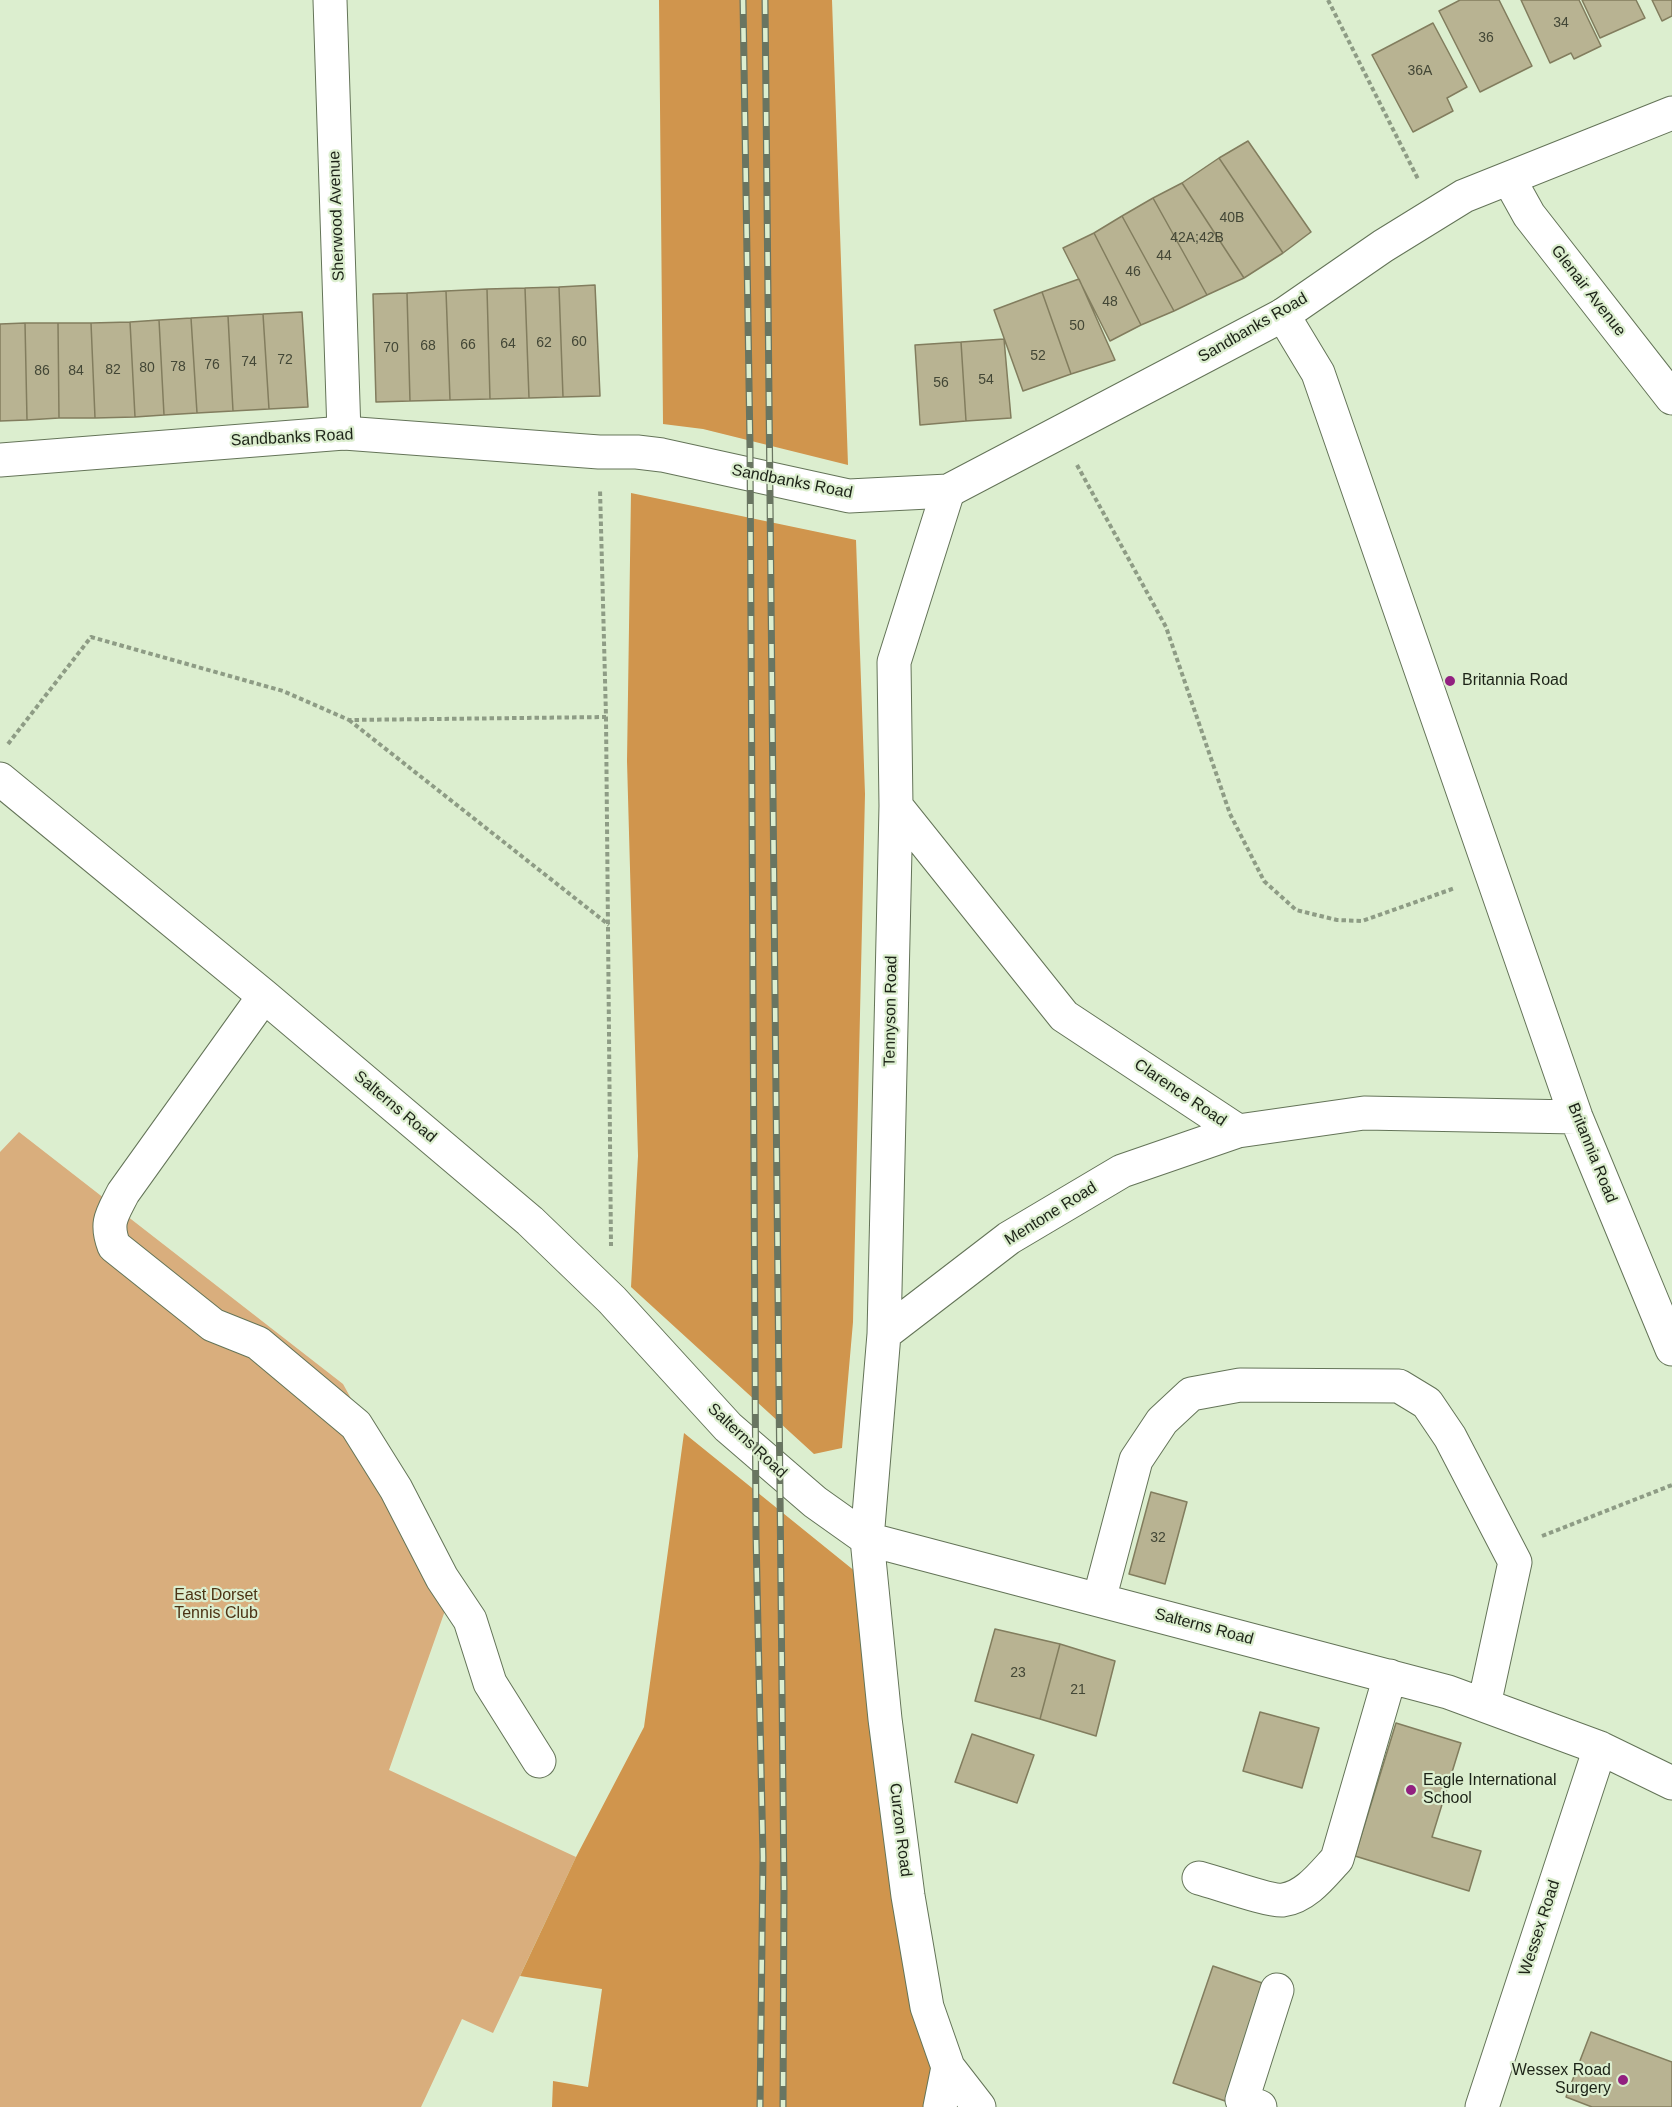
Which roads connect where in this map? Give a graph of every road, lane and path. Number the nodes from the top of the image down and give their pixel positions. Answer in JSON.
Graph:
{"nodes":[{"id":1,"x":330,"y":0,"type":"edge"},
{"id":2,"x":1328,"y":0,"type":"edge"},
{"id":3,"x":1672,"y":113,"type":"edge"},
{"id":4,"x":1509,"y":179,"type":"junction"},
{"id":5,"x":1436,"y":212,"type":"junction"},
{"id":6,"x":1283,"y":315,"type":"junction"},
{"id":7,"x":1672,"y":399,"type":"edge"},
{"id":8,"x":1060,"y":432,"type":"junction"},
{"id":9,"x":344,"y":433,"type":"junction"},
{"id":10,"x":599,"y":452,"type":"junction"},
{"id":11,"x":0,"y":460,"type":"edge"},
{"id":12,"x":948,"y":491,"type":"junction"},
{"id":13,"x":606,"y":717,"type":"junction"},
{"id":14,"x":349,"y":720,"type":"junction"},
{"id":15,"x":7,"y":745,"type":"dead end"},
{"id":16,"x":0,"y":779,"type":"edge"},
{"id":17,"x":896,"y":806,"type":"junction"},
{"id":18,"x":1493,"y":874,"type":"junction"},
{"id":19,"x":609,"y":925,"type":"junction"},
{"id":20,"x":264,"y":996,"type":"junction"},
{"id":21,"x":1576,"y":1117,"type":"junction"},
{"id":22,"x":1238,"y":1131,"type":"junction"},
{"id":23,"x":612,"y":1300,"type":"junction"},
{"id":24,"x":884,"y":1334,"type":"junction"},
{"id":25,"x":1672,"y":1349,"type":"edge"},
{"id":26,"x":1672,"y":1485,"type":"edge"},
{"id":27,"x":867,"y":1539,"type":"junction"},
{"id":28,"x":1508,"y":1549,"type":"junction"},
{"id":29,"x":1099,"y":1600,"type":"junction"},
{"id":30,"x":1390,"y":1677,"type":"junction"},
{"id":31,"x":1484,"y":1705,"type":"junction"},
{"id":32,"x":1600,"y":1748,"type":"junction"},
{"id":33,"x":539,"y":1761,"type":"dead end"},
{"id":34,"x":1672,"y":1783,"type":"edge"},
{"id":35,"x":1199,"y":1878,"type":"dead end"},
{"id":36,"x":1277,"y":1989,"type":"dead end"},
{"id":37,"x":948,"y":2067,"type":"junction"},
{"id":38,"x":940,"y":2107,"type":"edge"},
{"id":39,"x":979,"y":2107,"type":"edge"},
{"id":40,"x":1260,"y":2107,"type":"edge"},
{"id":41,"x":1482,"y":2107,"type":"edge"}],
"edges":[{"from":1,"to":9,"type":"street","name":"Sherwood Avenue"},
{"from":2,"to":5,"type":"path"},
{"from":3,"to":4,"type":"street","name":"Sandbanks Road"},
{"from":4,"to":5,"type":"street","name":"Sandbanks Road"},
{"from":4,"to":7,"type":"street","name":"Glenair Avenue"},
{"from":5,"to":6,"type":"street","name":"Sandbanks Road"},
{"from":6,"to":8,"type":"street","name":"Sandbanks Road"},
{"from":6,"to":18,"type":"street","name":"Britannia Road"},
{"from":8,"to":12,"type":"street","name":"Sandbanks Road"},
{"from":8,"to":18,"type":"path"},
{"from":9,"to":10,"type":"street","name":"Sandbanks Road"},
{"from":9,"to":11,"type":"street","name":"Sandbanks Road"},
{"from":10,"to":12,"type":"street","name":"Sandbanks Road"},
{"from":10,"to":13,"type":"path"},
{"from":12,"to":17,"type":"street","name":"Tennyson Road"},
{"from":13,"to":14,"type":"path"},
{"from":13,"to":19,"type":"path"},
{"from":14,"to":15,"type":"path"},
{"from":14,"to":19,"type":"path"},
{"from":16,"to":20,"type":"street","name":"Salterns Road"},
{"from":17,"to":22,"type":"street","name":"Clarence Road"},
{"from":17,"to":24,"type":"street","name":"Tennyson Road"},
{"from":18,"to":21,"type":"street","name":"Britannia Road"},
{"from":19,"to":23,"type":"path"},
{"from":20,"to":23,"type":"street","name":"Salterns Road"},
{"from":20,"to":33,"type":"street"},
{"from":21,"to":22,"type":"street","name":"Clarence Road"},
{"from":21,"to":25,"type":"street","name":"Britannia Road"},
{"from":22,"to":24,"type":"street","name":"Mentone Road"},
{"from":23,"to":27,"type":"street","name":"Salterns Road"},
{"from":24,"to":27,"type":"street","name":"Tennyson Road"},
{"from":26,"to":28,"type":"path"},
{"from":27,"to":29,"type":"street","name":"Salterns Road"},
{"from":27,"to":37,"type":"street","name":"Curzon Road"},
{"from":28,"to":29,"type":"street"},
{"from":28,"to":31,"type":"street"},
{"from":29,"to":30,"type":"street","name":"Salterns Road"},
{"from":30,"to":31,"type":"street","name":"Salterns Road"},
{"from":30,"to":35,"type":"street"},
{"from":31,"to":32,"type":"street","name":"Salterns Road"},
{"from":32,"to":34,"type":"street","name":"Salterns Road"},
{"from":32,"to":41,"type":"street","name":"Wessex Road"},
{"from":36,"to":40,"type":"street"},
{"from":37,"to":38,"type":"street"},
{"from":37,"to":39,"type":"street","name":"Curzon Road"}]}
